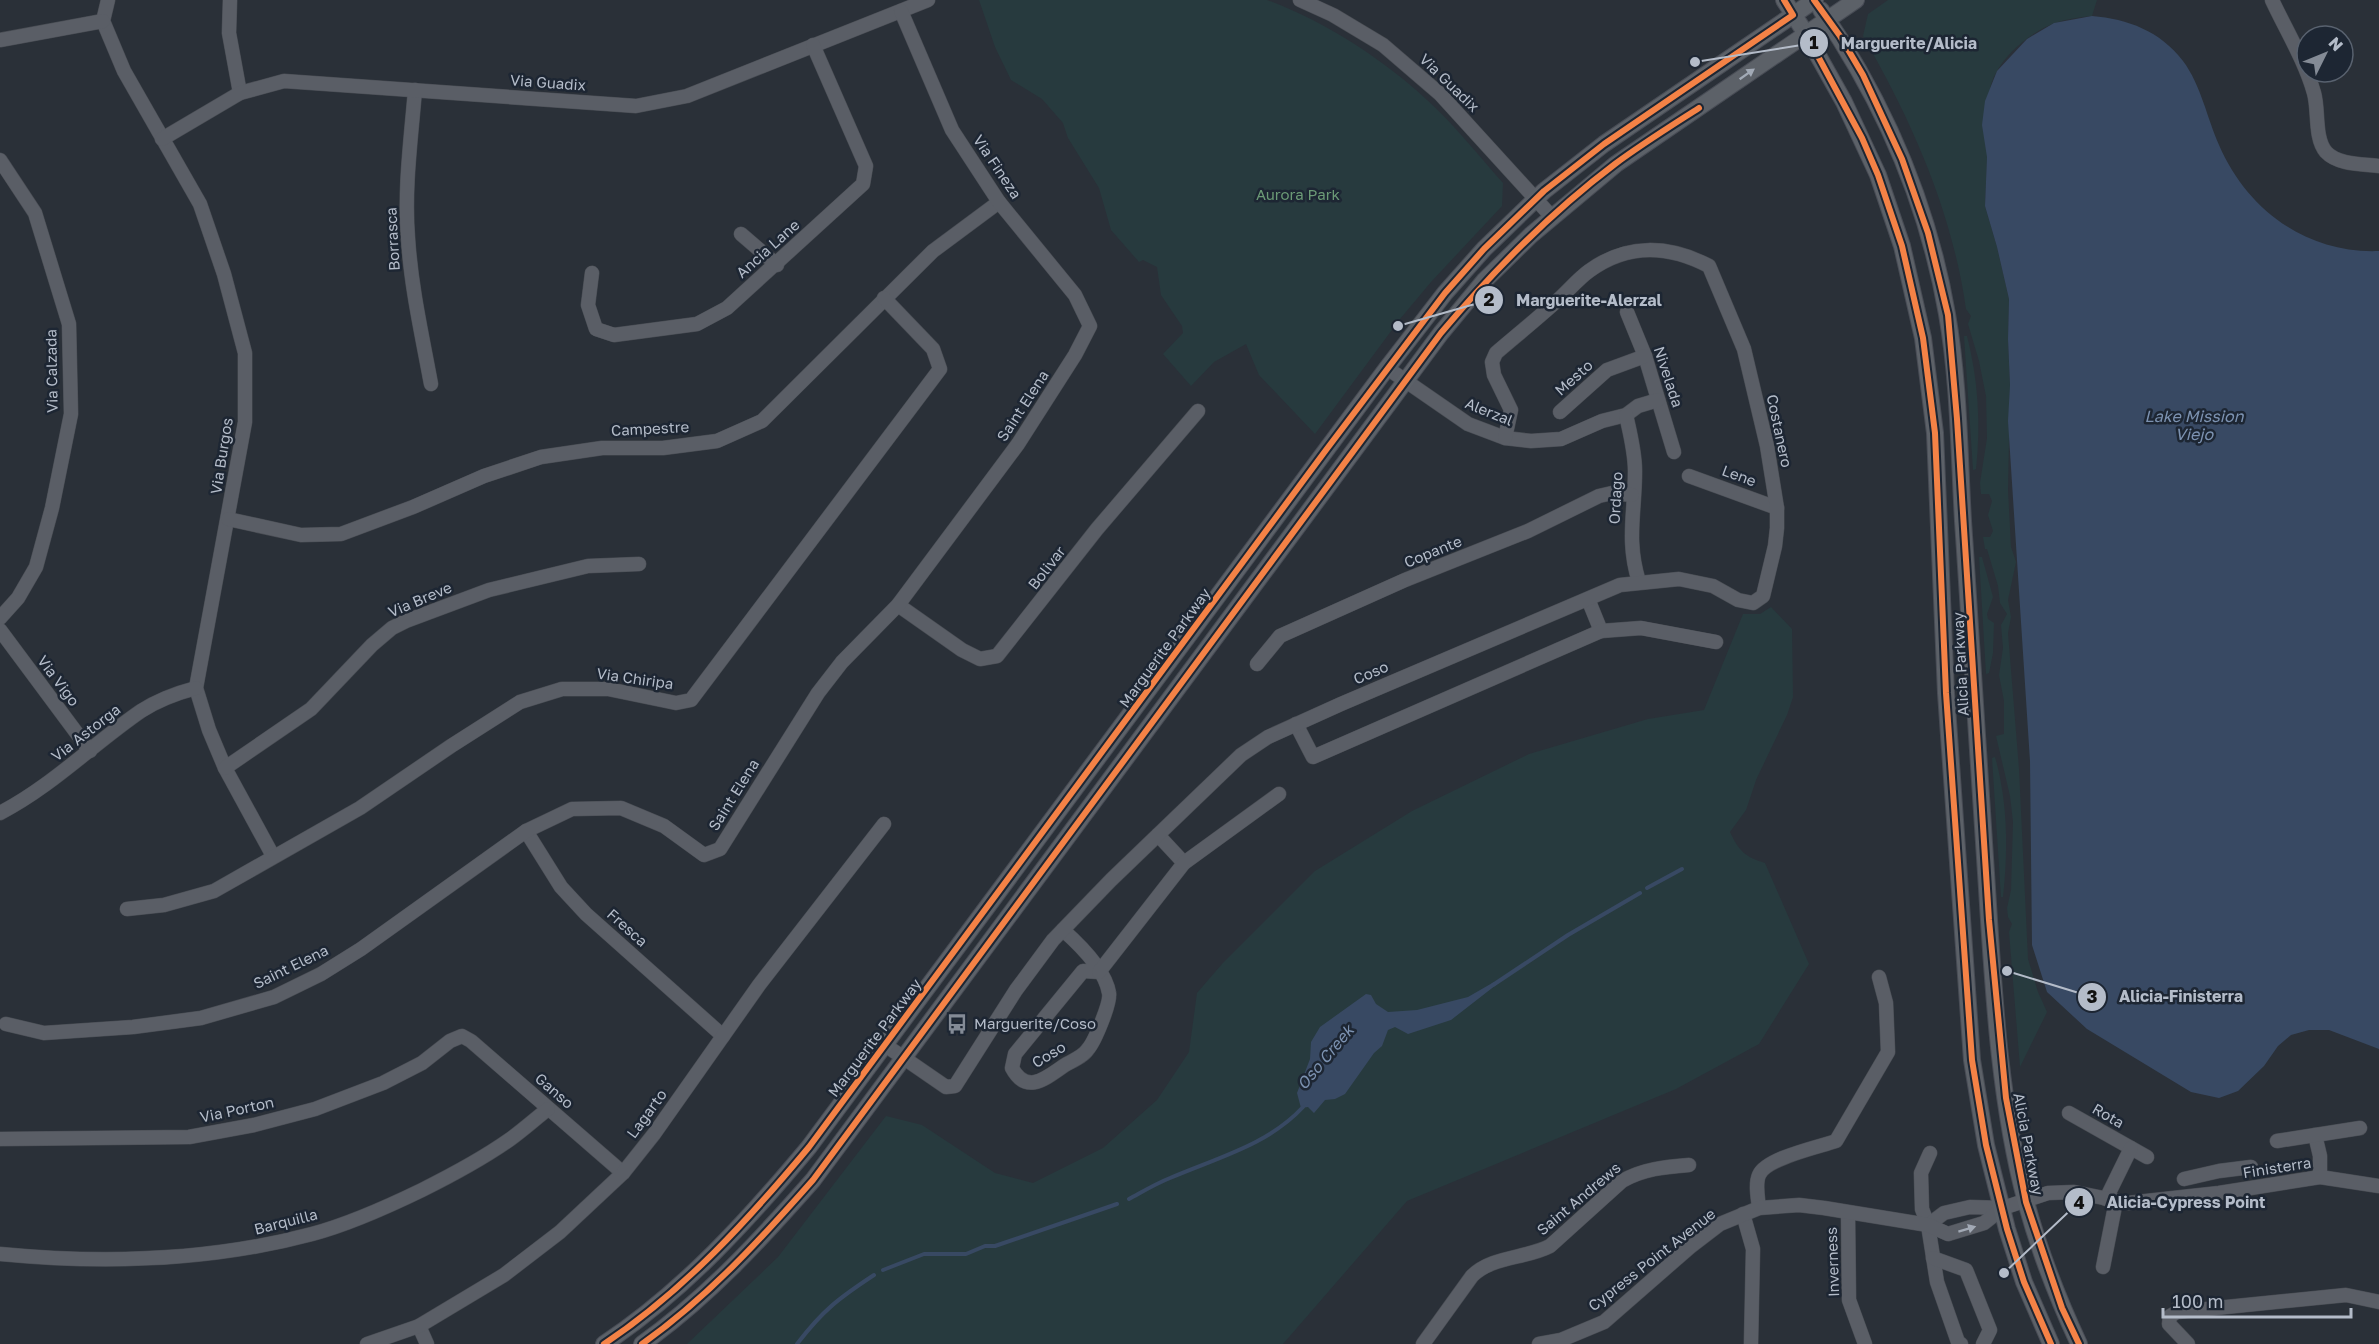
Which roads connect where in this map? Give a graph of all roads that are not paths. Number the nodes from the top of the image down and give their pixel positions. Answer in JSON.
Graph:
{"nodes":[{"id":1,"x":108,"y":0,"type":"edge"},
{"id":2,"x":230,"y":0,"type":"edge"},
{"id":3,"x":928,"y":0,"type":"edge"},
{"id":4,"x":1300,"y":0,"type":"edge"},
{"id":5,"x":1784,"y":0,"type":"edge"},
{"id":6,"x":1814,"y":0,"type":"edge"},
{"id":7,"x":1856,"y":0,"type":"edge"},
{"id":8,"x":2272,"y":0,"type":"edge"},
{"id":9,"x":901,"y":11,"type":"junction"},
{"id":10,"x":1793,"y":15,"type":"junction"},
{"id":11,"x":1827,"y":19,"type":"junction"},
{"id":12,"x":103,"y":21,"type":"junction"},
{"id":13,"x":1806,"y":34,"type":"junction"},
{"id":14,"x":0,"y":40,"type":"edge"},
{"id":15,"x":813,"y":45,"type":"junction"},
{"id":16,"x":415,"y":90,"type":"junction"},
{"id":17,"x":240,"y":93,"type":"junction"},
{"id":18,"x":162,"y":139,"type":"junction"},
{"id":19,"x":0,"y":160,"type":"edge"},
{"id":20,"x":2379,"y":166,"type":"edge"},
{"id":21,"x":1537,"y":198,"type":"junction"},
{"id":22,"x":999,"y":202,"type":"junction"},
{"id":23,"x":1552,"y":217,"type":"junction"},
{"id":24,"x":741,"y":234,"type":"dead end"},
{"id":25,"x":777,"y":265,"type":"junction"},
{"id":26,"x":592,"y":273,"type":"dead end"},
{"id":27,"x":884,"y":298,"type":"junction"},
{"id":28,"x":1627,"y":312,"type":"dead end"},
{"id":29,"x":1090,"y":326,"type":"joint"},
{"id":30,"x":1645,"y":356,"type":"junction"},
{"id":31,"x":1387,"y":368,"type":"junction"},
{"id":32,"x":1405,"y":382,"type":"junction"},
{"id":33,"x":431,"y":384,"type":"dead end"},
{"id":34,"x":1658,"y":400,"type":"junction"},
{"id":35,"x":1198,"y":411,"type":"dead end"},
{"id":36,"x":1560,"y":412,"type":"dead end"},
{"id":37,"x":1626,"y":415,"type":"junction"},
{"id":38,"x":1505,"y":438,"type":"junction"},
{"id":39,"x":1674,"y":453,"type":"dead end"},
{"id":40,"x":1689,"y":476,"type":"dead end"},
{"id":41,"x":1632,"y":495,"type":"junction"},
{"id":42,"x":1777,"y":508,"type":"junction"},
{"id":43,"x":228,"y":519,"type":"junction"},
{"id":44,"x":639,"y":564,"type":"dead end"},
{"id":45,"x":1639,"y":582,"type":"junction"},
{"id":46,"x":1588,"y":599,"type":"junction"},
{"id":47,"x":1753,"y":603,"type":"joint"},
{"id":48,"x":898,"y":605,"type":"junction"},
{"id":49,"x":0,"y":618,"type":"edge"},
{"id":50,"x":0,"y":630,"type":"edge"},
{"id":51,"x":1600,"y":631,"type":"junction"},
{"id":52,"x":1716,"y":642,"type":"dead end"},
{"id":53,"x":1257,"y":664,"type":"dead end"},
{"id":54,"x":196,"y":688,"type":"junction"},
{"id":55,"x":1296,"y":724,"type":"junction"},
{"id":56,"x":90,"y":751,"type":"junction"},
{"id":57,"x":225,"y":768,"type":"junction"},
{"id":58,"x":1279,"y":794,"type":"dead end"},
{"id":59,"x":0,"y":813,"type":"edge"},
{"id":60,"x":884,"y":824,"type":"dead end"},
{"id":61,"x":526,"y":831,"type":"junction"},
{"id":62,"x":1158,"y":835,"type":"junction"},
{"id":63,"x":273,"y":856,"type":"junction"},
{"id":64,"x":1184,"y":863,"type":"junction"},
{"id":65,"x":127,"y":909,"type":"dead end"},
{"id":66,"x":1063,"y":930,"type":"junction"},
{"id":67,"x":1099,"y":972,"type":"junction"},
{"id":68,"x":1879,"y":977,"type":"dead end"},
{"id":69,"x":6,"y":1024,"type":"dead end"},
{"id":70,"x":462,"y":1036,"type":"joint"},
{"id":71,"x":723,"y":1036,"type":"junction"},
{"id":72,"x":885,"y":1045,"type":"junction"},
{"id":73,"x":904,"y":1058,"type":"junction"},
{"id":74,"x":548,"y":1109,"type":"junction"},
{"id":75,"x":2070,"y":1113,"type":"dead end"},
{"id":76,"x":2360,"y":1128,"type":"dead end"},
{"id":77,"x":2315,"y":1135,"type":"junction"},
{"id":78,"x":0,"y":1139,"type":"edge"},
{"id":79,"x":2277,"y":1141,"type":"dead end"},
{"id":80,"x":2131,"y":1148,"type":"junction"},
{"id":81,"x":1930,"y":1153,"type":"dead end"},
{"id":82,"x":2147,"y":1157,"type":"dead end"},
{"id":83,"x":1689,"y":1165,"type":"dead end"},
{"id":84,"x":2251,"y":1167,"type":"dead end"},
{"id":85,"x":2219,"y":1170,"type":"junction"},
{"id":86,"x":623,"y":1173,"type":"junction"},
{"id":87,"x":2320,"y":1177,"type":"junction"},
{"id":88,"x":2184,"y":1179,"type":"dead end"},
{"id":89,"x":2379,"y":1186,"type":"edge"},
{"id":90,"x":2219,"y":1193,"type":"junction"},
{"id":91,"x":2111,"y":1200,"type":"junction"},
{"id":92,"x":2026,"y":1202,"type":"junction"},
{"id":93,"x":1759,"y":1208,"type":"junction"},
{"id":94,"x":2003,"y":1208,"type":"junction"},
{"id":95,"x":1848,"y":1213,"type":"junction"},
{"id":96,"x":1743,"y":1214,"type":"junction"},
{"id":97,"x":1928,"y":1225,"type":"junction"},
{"id":98,"x":0,"y":1254,"type":"edge"},
{"id":99,"x":1933,"y":1258,"type":"junction"},
{"id":100,"x":2103,"y":1267,"type":"dead end"},
{"id":101,"x":2379,"y":1302,"type":"edge"},
{"id":102,"x":419,"y":1326,"type":"junction"},
{"id":103,"x":367,"y":1344,"type":"edge"},
{"id":104,"x":427,"y":1344,"type":"edge"},
{"id":105,"x":604,"y":1344,"type":"edge"},
{"id":106,"x":642,"y":1344,"type":"edge"},
{"id":107,"x":1423,"y":1344,"type":"edge"},
{"id":108,"x":1539,"y":1344,"type":"edge"},
{"id":109,"x":1751,"y":1344,"type":"edge"},
{"id":110,"x":1864,"y":1344,"type":"edge"},
{"id":111,"x":1961,"y":1344,"type":"edge"},
{"id":112,"x":1983,"y":1344,"type":"edge"},
{"id":113,"x":2051,"y":1344,"type":"edge"},
{"id":114,"x":2079,"y":1344,"type":"edge"},
{"id":115,"x":2188,"y":1344,"type":"edge"}],
"edges":[{"from":1,"to":12,"type":"street"},
{"from":2,"to":17,"type":"street"},
{"from":3,"to":9,"type":"street","name":"Via Guadix"},
{"from":4,"to":21,"type":"street","name":"Via Guadix"},
{"from":5,"to":10,"type":"main road","name":"Alicia Parkway"},
{"from":6,"to":10,"type":"main road","name":"Marguerite Parkway"},
{"from":6,"to":11,"type":"main road","name":"Alicia Parkway"},
{"from":7,"to":11,"type":"main road"},
{"from":8,"to":20,"type":"street"},
{"from":9,"to":15,"type":"street","name":"Via Guadix"},
{"from":9,"to":22,"type":"street","name":"Via Fineza"},
{"from":10,"to":13,"type":"main road","name":"Alicia Parkway"},
{"from":10,"to":21,"type":"main road","name":"Marguerite Parkway"},
{"from":11,"to":13,"type":"main road"},
{"from":11,"to":92,"type":"main road","name":"Alicia Parkway"},
{"from":12,"to":14,"type":"street"},
{"from":12,"to":18,"type":"street","name":"Via Burgos"},
{"from":23,"to":13,"type":"main road","one_way":true},
{"from":13,"to":94,"type":"main road","name":"Alicia Parkway"},
{"from":15,"to":16,"type":"street","name":"Via Guadix"},
{"from":15,"to":25,"type":"street","name":"Ancia Lane"},
{"from":16,"to":17,"type":"street","name":"Via Guadix"},
{"from":16,"to":33,"type":"street","name":"Borrasca"},
{"from":17,"to":18,"type":"street","name":"Via Guadix"},
{"from":18,"to":43,"type":"street","name":"Via Burgos"},
{"from":19,"to":49,"type":"street","name":"Via Calzada"},
{"from":21,"to":23,"type":"street","name":"Via Guadix"},
{"from":21,"to":31,"type":"main road","name":"Marguerite Parkway"},
{"from":22,"to":27,"type":"street","name":"Campestre"},
{"from":22,"to":29,"type":"street","name":"Via Fineza"},
{"from":23,"to":32,"type":"main road"},
{"from":24,"to":25,"type":"street"},
{"from":25,"to":26,"type":"street","name":"Ancia Lane"},
{"from":27,"to":43,"type":"street","name":"Campestre"},
{"from":27,"to":63,"type":"street","name":"Via Chiripa"},
{"from":28,"to":30,"type":"street","name":"Nivelada"},
{"from":29,"to":48,"type":"street","name":"Saint Elena"},
{"from":30,"to":34,"type":"street","name":"Nivelada"},
{"from":30,"to":36,"type":"street","name":"Mesto"},
{"from":31,"to":32,"type":"street","name":"Alerzal"},
{"from":31,"to":72,"type":"main road","name":"Marguerite Parkway"},
{"from":32,"to":38,"type":"street","name":"Alerzal"},
{"from":32,"to":73,"type":"main road"},
{"from":34,"to":37,"type":"street","name":"Alerzal"},
{"from":34,"to":39,"type":"street","name":"Nivelada"},
{"from":35,"to":48,"type":"street","name":"Bolivar"},
{"from":37,"to":38,"type":"street","name":"Alerzal"},
{"from":37,"to":41,"type":"street","name":"Ordago"},
{"from":38,"to":42,"type":"street","name":"Costanero"},
{"from":40,"to":42,"type":"street","name":"Lene"},
{"from":41,"to":45,"type":"street","name":"Ordago"},
{"from":41,"to":53,"type":"street","name":"Copante"},
{"from":42,"to":47,"type":"street","name":"Costanero"},
{"from":43,"to":54,"type":"street","name":"Via Burgos"},
{"from":44,"to":57,"type":"street","name":"Via Breve"},
{"from":45,"to":46,"type":"street","name":"Coso"},
{"from":45,"to":47,"type":"street","name":"Coso"},
{"from":46,"to":51,"type":"street"},
{"from":46,"to":55,"type":"street","name":"Coso"},
{"from":48,"to":61,"type":"street","name":"Saint Elena"},
{"from":50,"to":56,"type":"street","name":"Via Vigo"},
{"from":51,"to":52,"type":"street"},
{"from":51,"to":55,"type":"street"},
{"from":54,"to":56,"type":"street","name":"Via Astorga"},
{"from":54,"to":57,"type":"street","name":"Via Burgos"},
{"from":55,"to":62,"type":"street","name":"Coso"},
{"from":56,"to":59,"type":"street","name":"Via Astorga"},
{"from":57,"to":63,"type":"street","name":"Via Burgos"},
{"from":58,"to":64,"type":"street"},
{"from":60,"to":71,"type":"street","name":"Lagarto"},
{"from":61,"to":69,"type":"street","name":"Saint Elena"},
{"from":61,"to":71,"type":"street","name":"Fresca"},
{"from":62,"to":64,"type":"street"},
{"from":62,"to":66,"type":"street","name":"Coso"},
{"from":63,"to":65,"type":"street","name":"Via Chiripa"},
{"from":64,"to":67,"type":"street"},
{"from":66,"to":67,"type":"street","name":"Coso"},
{"from":66,"to":73,"type":"street","name":"Coso"},
{"from":67,"to":67,"type":"street","name":"Coso"},
{"from":68,"to":93,"type":"street"},
{"from":70,"to":74,"type":"street","name":"Ganso"},
{"from":70,"to":78,"type":"street","name":"Via Porton"},
{"from":71,"to":86,"type":"street","name":"Lagarto"},
{"from":72,"to":73,"type":"street","name":"Coso"},
{"from":72,"to":105,"type":"main road","name":"Marguerite Parkway"},
{"from":73,"to":106,"type":"main road"},
{"from":74,"to":86,"type":"street","name":"Ganso"},
{"from":74,"to":98,"type":"street","name":"Barquilla"},
{"from":75,"to":80,"type":"street","name":"Rota"},
{"from":76,"to":77,"type":"street"},
{"from":77,"to":79,"type":"street"},
{"from":77,"to":87,"type":"street"},
{"from":80,"to":82,"type":"street","name":"Rota"},
{"from":80,"to":91,"type":"street","name":"Rota"},
{"from":81,"to":97,"type":"street"},
{"from":83,"to":107,"type":"street","name":"Saint Andrews"},
{"from":84,"to":85,"type":"street"},
{"from":85,"to":88,"type":"street"},
{"from":85,"to":90,"type":"street"},
{"from":86,"to":102,"type":"street","name":"Lagarto"},
{"from":87,"to":89,"type":"street","name":"Finisterra"},
{"from":87,"to":90,"type":"street","name":"Finisterra"},
{"from":90,"to":91,"type":"street","name":"Finisterra"},
{"from":91,"to":92,"type":"street","name":"Finisterra"},
{"from":91,"to":100,"type":"street","name":"Rota"},
{"from":92,"to":94,"type":"street","name":"Finisterra"},
{"from":92,"to":114,"type":"main road","name":"Alicia Parkway"},
{"from":93,"to":95,"type":"street","name":"Cypress Point Avenue"},
{"from":93,"to":96,"type":"street","name":"Cypress Point Avenue"},
{"from":94,"to":97,"type":"street"},
{"from":97,"to":94,"type":"street","name":"Cypress Point Avenue","one_way":true},
{"from":94,"to":113,"type":"main road","name":"Alicia Parkway"},
{"from":95,"to":97,"type":"street","name":"Cypress Point Avenue"},
{"from":95,"to":110,"type":"street","name":"Inverness"},
{"from":96,"to":108,"type":"street","name":"Cypress Point Avenue"},
{"from":96,"to":109,"type":"street"},
{"from":97,"to":99,"type":"street"},
{"from":99,"to":111,"type":"street"},
{"from":99,"to":112,"type":"street"},
{"from":101,"to":115,"type":"street"},
{"from":102,"to":103,"type":"street","name":"Lagarto"},
{"from":102,"to":104,"type":"street"}]}
